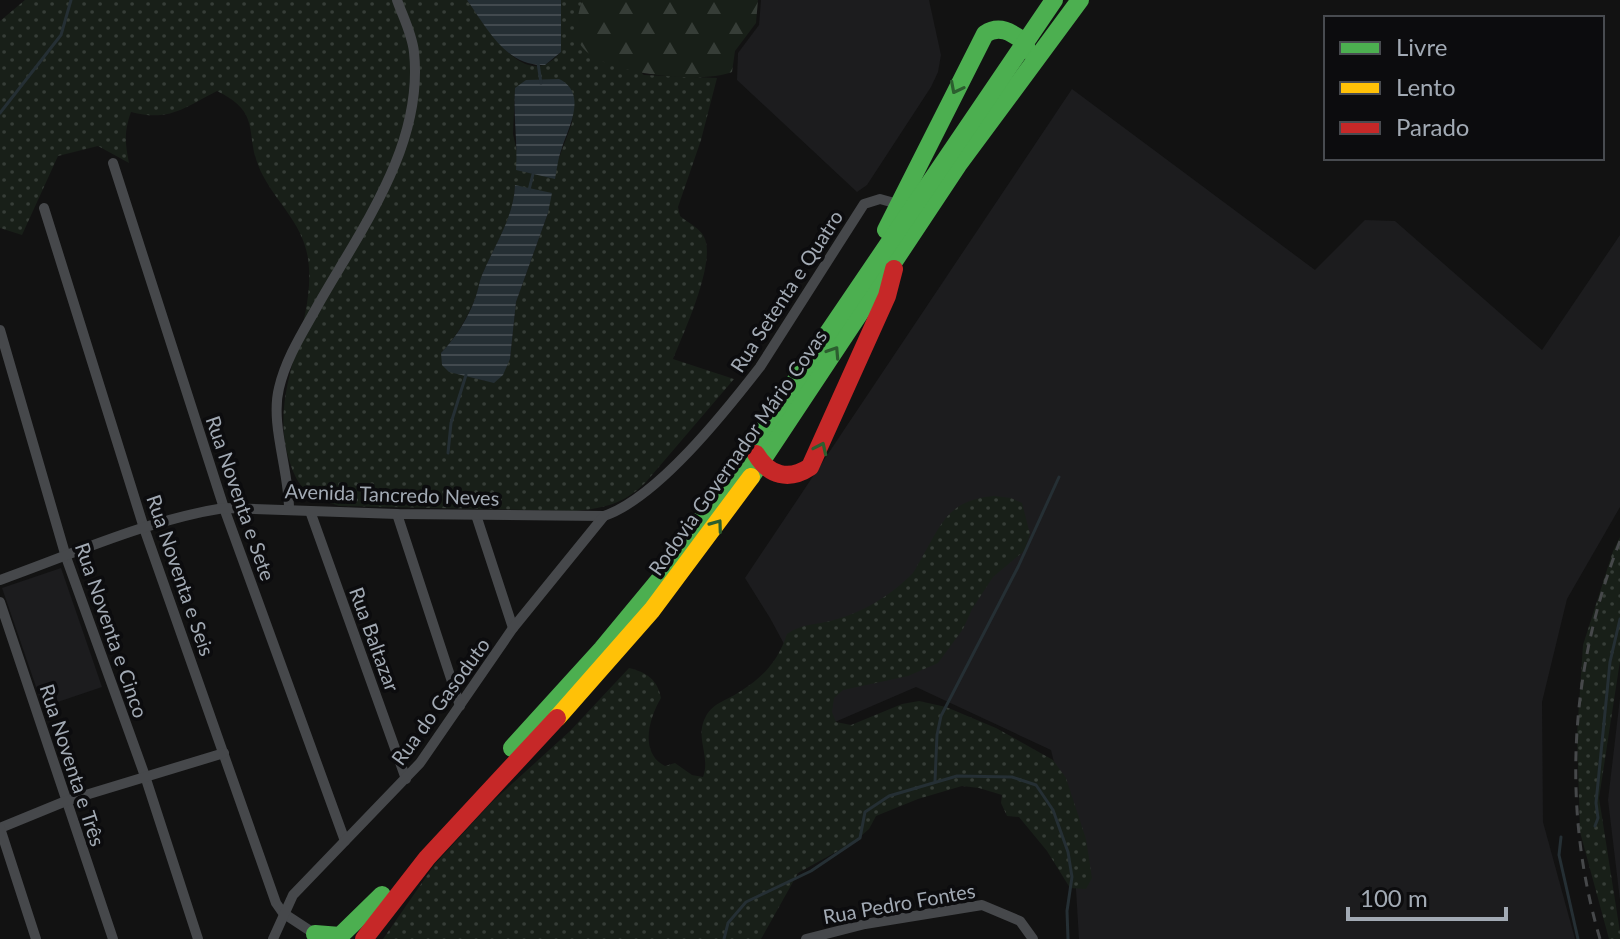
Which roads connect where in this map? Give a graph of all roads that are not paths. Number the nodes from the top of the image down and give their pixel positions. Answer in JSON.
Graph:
{"nodes":[{"id":1,"x":397,"y":0,"type":"edge"},
{"id":2,"x":1054,"y":0,"type":"edge"},
{"id":3,"x":1080,"y":0,"type":"edge"},
{"id":4,"x":1095,"y":0,"type":"edge"},
{"id":5,"x":1057,"y":35,"type":"junction"},
{"id":6,"x":1025,"y":42,"type":"junction"},
{"id":7,"x":1016,"y":87,"type":"junction"},
{"id":8,"x":113,"y":163,"type":"dead end"},
{"id":9,"x":898,"y":204,"type":"junction"},
{"id":10,"x":44,"y":208,"type":"dead end"},
{"id":11,"x":890,"y":254,"type":"junction"},
{"id":12,"x":0,"y":330,"type":"edge"},
{"id":13,"x":756,"y":436,"type":"junction"},
{"id":14,"x":761,"y":464,"type":"junction"},
{"id":15,"x":224,"y":508,"type":"junction"},
{"id":16,"x":289,"y":509,"type":"junction"},
{"id":17,"x":310,"y":511,"type":"junction"},
{"id":18,"x":397,"y":514,"type":"junction"},
{"id":19,"x":476,"y":515,"type":"junction"},
{"id":20,"x":604,"y":516,"type":"junction"},
{"id":21,"x":144,"y":528,"type":"junction"},
{"id":22,"x":66,"y":557,"type":"junction"},
{"id":23,"x":0,"y":580,"type":"edge"},
{"id":24,"x":0,"y":602,"type":"edge"},
{"id":25,"x":513,"y":628,"type":"junction"},
{"id":26,"x":460,"y":706,"type":"junction"},
{"id":27,"x":224,"y":753,"type":"junction"},
{"id":28,"x":145,"y":776,"type":"junction"},
{"id":29,"x":406,"y":779,"type":"junction"},
{"id":30,"x":66,"y":801,"type":"junction"},
{"id":31,"x":0,"y":828,"type":"edge"},
{"id":32,"x":345,"y":841,"type":"junction"},
{"id":33,"x":382,"y":895,"type":"junction"},
{"id":34,"x":283,"y":913,"type":"junction"},
{"id":35,"x":317,"y":936,"type":"edge"},
{"id":36,"x":36,"y":939,"type":"edge"},
{"id":37,"x":113,"y":939,"type":"edge"},
{"id":38,"x":198,"y":939,"type":"edge"},
{"id":39,"x":273,"y":939,"type":"edge"},
{"id":40,"x":353,"y":939,"type":"edge"},
{"id":41,"x":364,"y":939,"type":"edge"},
{"id":42,"x":806,"y":939,"type":"edge"},
{"id":43,"x":1033,"y":939,"type":"edge"}],
"edges":[{"from":1,"to":16,"type":"street"},
{"from":2,"to":6,"type":"highway","name":"Rodovia Governador Mário Covas"},
{"from":3,"to":5,"type":"highway","name":"Rodovia Governador Mário Covas"},
{"from":4,"to":5,"type":"highway"},
{"from":5,"to":7,"type":"highway","name":"Rodovia Governador Mário Covas"},
{"from":6,"to":7,"type":"highway"},
{"from":6,"to":9,"type":"highway","one_way":true},
{"from":6,"to":11,"type":"highway","name":"Rodovia Governador Mário Covas"},
{"from":7,"to":11,"type":"highway","name":"Rodovia Governador Mário Covas"},
{"from":8,"to":15,"type":"street","name":"Rua Noventa e Sete"},
{"from":9,"to":11,"type":"highway"},
{"from":9,"to":20,"type":"street","name":"Rua Setenta e Quatro"},
{"from":10,"to":21,"type":"street","name":"Rua Noventa e Seis"},
{"from":11,"to":13,"type":"highway","name":"Rodovia Governador Mário Covas"},
{"from":14,"to":11,"type":"highway","name":"Rodovia Governador Mário Covas","one_way":true},
{"from":14,"to":11,"type":"highway","one_way":true},
{"from":12,"to":22,"type":"street","name":"Rua Noventa e Cinco"},
{"from":13,"to":14,"type":"highway"},
{"from":13,"to":33,"type":"highway","name":"Rodovia Governador Mário Covas"},
{"from":41,"to":14,"type":"highway","name":"Rodovia Governador Mário Covas","one_way":true},
{"from":15,"to":16,"type":"street","name":"Avenida Tancredo Neves"},
{"from":15,"to":21,"type":"street","name":"Avenida Tancredo Neves"},
{"from":15,"to":32,"type":"street","name":"Rua Noventa e Sete"},
{"from":16,"to":17,"type":"street","name":"Avenida Tancredo Neves"},
{"from":17,"to":18,"type":"street","name":"Avenida Tancredo Neves"},
{"from":17,"to":29,"type":"street","name":"Rua Baltazar"},
{"from":18,"to":19,"type":"street","name":"Avenida Tancredo Neves"},
{"from":18,"to":26,"type":"street"},
{"from":19,"to":20,"type":"street","name":"Avenida Tancredo Neves"},
{"from":19,"to":25,"type":"street"},
{"from":20,"to":25,"type":"street","name":"Rua do Gasoduto"},
{"from":21,"to":22,"type":"street","name":"Avenida Tancredo Neves"},
{"from":21,"to":27,"type":"street","name":"Rua Noventa e Seis"},
{"from":22,"to":23,"type":"street","name":"Avenida Tancredo Neves"},
{"from":22,"to":28,"type":"street","name":"Rua Noventa e Cinco"},
{"from":24,"to":30,"type":"street","name":"Rua Noventa e Três"},
{"from":25,"to":26,"type":"street","name":"Rua do Gasoduto"},
{"from":26,"to":29,"type":"street","name":"Rua do Gasoduto"},
{"from":27,"to":28,"type":"street"},
{"from":27,"to":34,"type":"street","name":"Rua Noventa e Seis"},
{"from":28,"to":30,"type":"street"},
{"from":28,"to":38,"type":"street","name":"Rua Noventa e Cinco"},
{"from":29,"to":32,"type":"street","name":"Rua do Gasoduto"},
{"from":30,"to":31,"type":"street"},
{"from":30,"to":37,"type":"street","name":"Rua Noventa e Três"},
{"from":31,"to":36,"type":"street"},
{"from":32,"to":34,"type":"street","name":"Rua do Gasoduto"},
{"from":33,"to":35,"type":"highway"},
{"from":33,"to":40,"type":"highway","name":"Rodovia Governador Mário Covas"},
{"from":34,"to":35,"type":"street"},
{"from":34,"to":39,"type":"street","name":"Rua do Gasoduto"},
{"from":42,"to":43,"type":"street","name":"Rua Pedro Fontes"}]}
